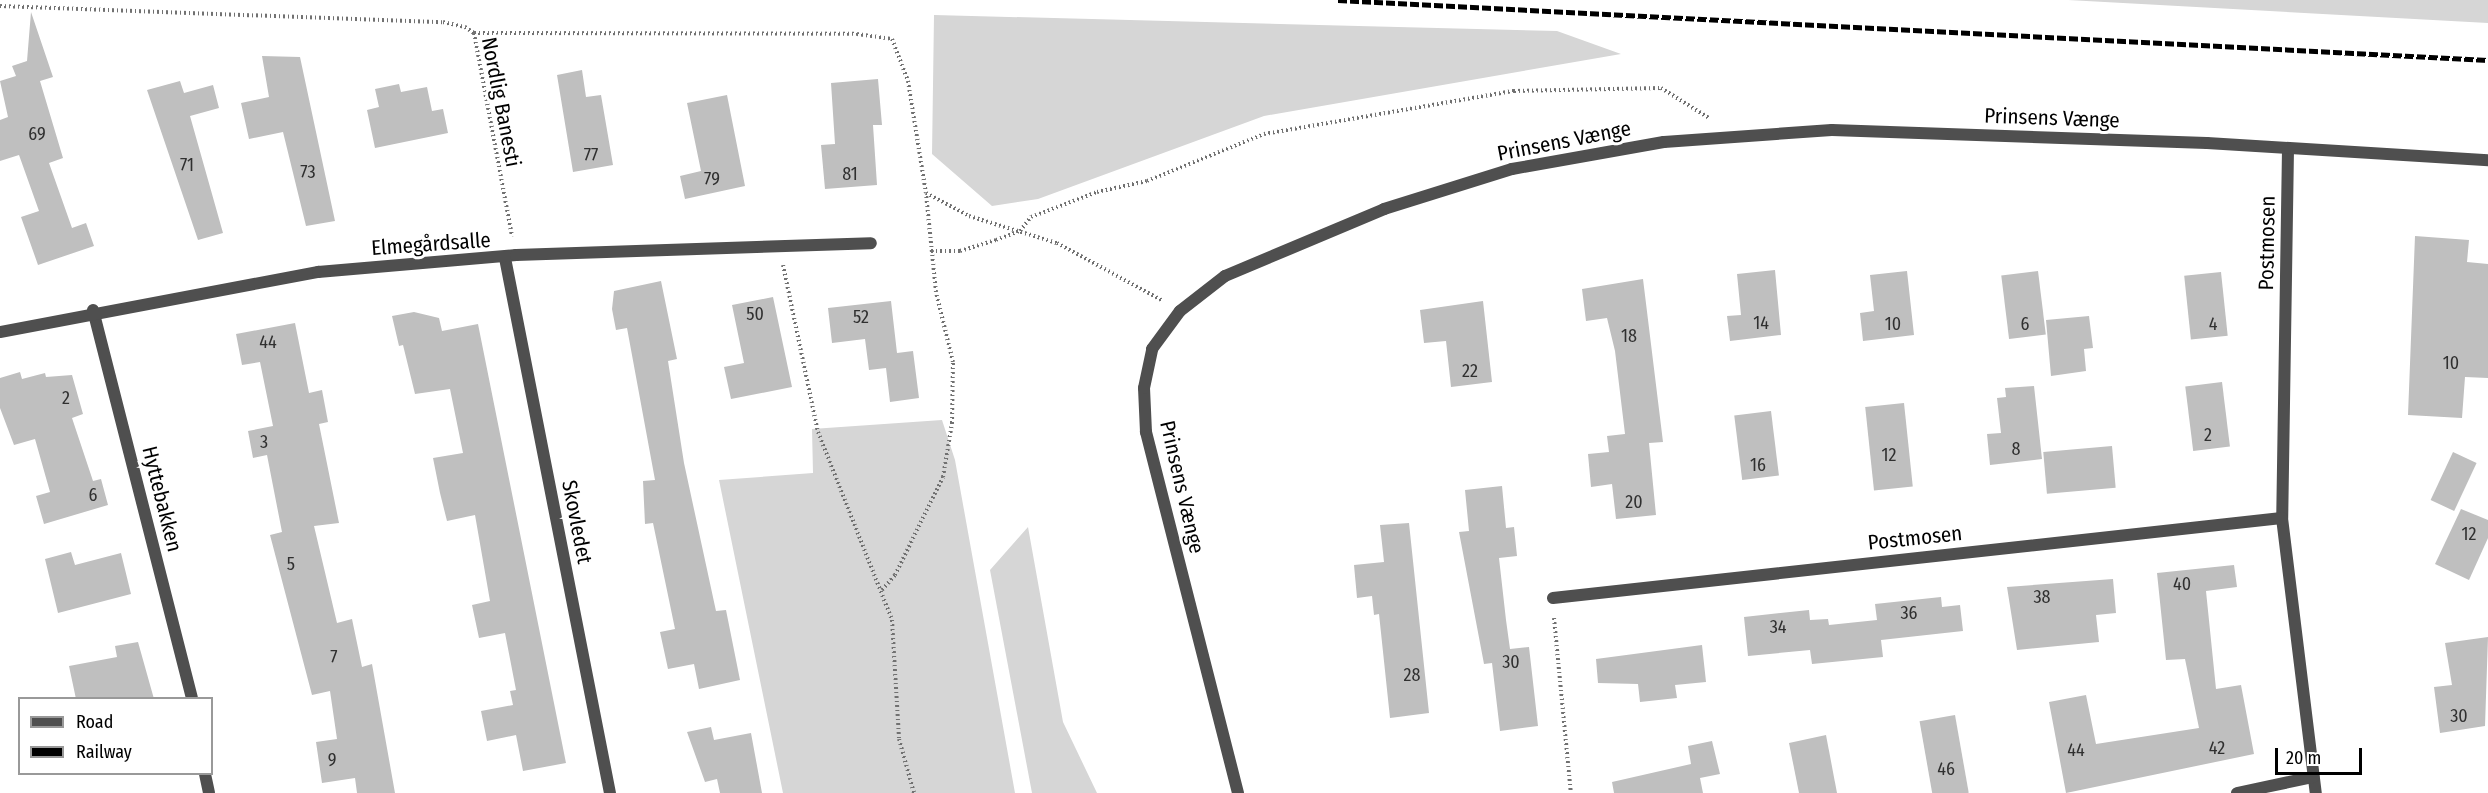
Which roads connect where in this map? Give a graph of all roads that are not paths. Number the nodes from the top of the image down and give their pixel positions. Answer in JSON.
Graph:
{"nodes":[{"id":1,"x":2288,"y":149,"type":"junction"},
{"id":2,"x":2488,"y":160,"type":"edge"},
{"id":3,"x":871,"y":243,"type":"dead end"},
{"id":4,"x":510,"y":257,"type":"junction"},
{"id":5,"x":93,"y":310,"type":"junction"},
{"id":6,"x":0,"y":332,"type":"edge"},
{"id":7,"x":2282,"y":518,"type":"junction"},
{"id":8,"x":1552,"y":598,"type":"road end"},
{"id":9,"x":191,"y":697,"type":"edge"},
{"id":10,"x":205,"y":775,"type":"edge"},
{"id":11,"x":2313,"y":777,"type":"junction"},
{"id":12,"x":209,"y":793,"type":"edge"},
{"id":13,"x":610,"y":793,"type":"edge"},
{"id":14,"x":1238,"y":793,"type":"edge"},
{"id":15,"x":2237,"y":793,"type":"edge"},
{"id":16,"x":2316,"y":793,"type":"edge"}],
"edges":[{"from":1,"to":2,"type":"street","name":"Prinsens Vænge"},
{"from":1,"to":7,"type":"street","name":"Postmosen"},
{"from":1,"to":14,"type":"street","name":"Prinsens Vænge"},
{"from":3,"to":4,"type":"street","name":"Elmegårdsalle"},
{"from":4,"to":5,"type":"street","name":"Elmegårdsalle"},
{"from":4,"to":13,"type":"street","name":"Skovledet"},
{"from":5,"to":6,"type":"street","name":"Elmegårdsalle"},
{"from":5,"to":9,"type":"street","name":"Hyttebakken"},
{"from":7,"to":8,"type":"street","name":"Postmosen"},
{"from":7,"to":11,"type":"street","name":"Postmosen"},
{"from":10,"to":12,"type":"street"},
{"from":11,"to":15,"type":"street"},
{"from":11,"to":16,"type":"street","name":"Postmosen"}]}
